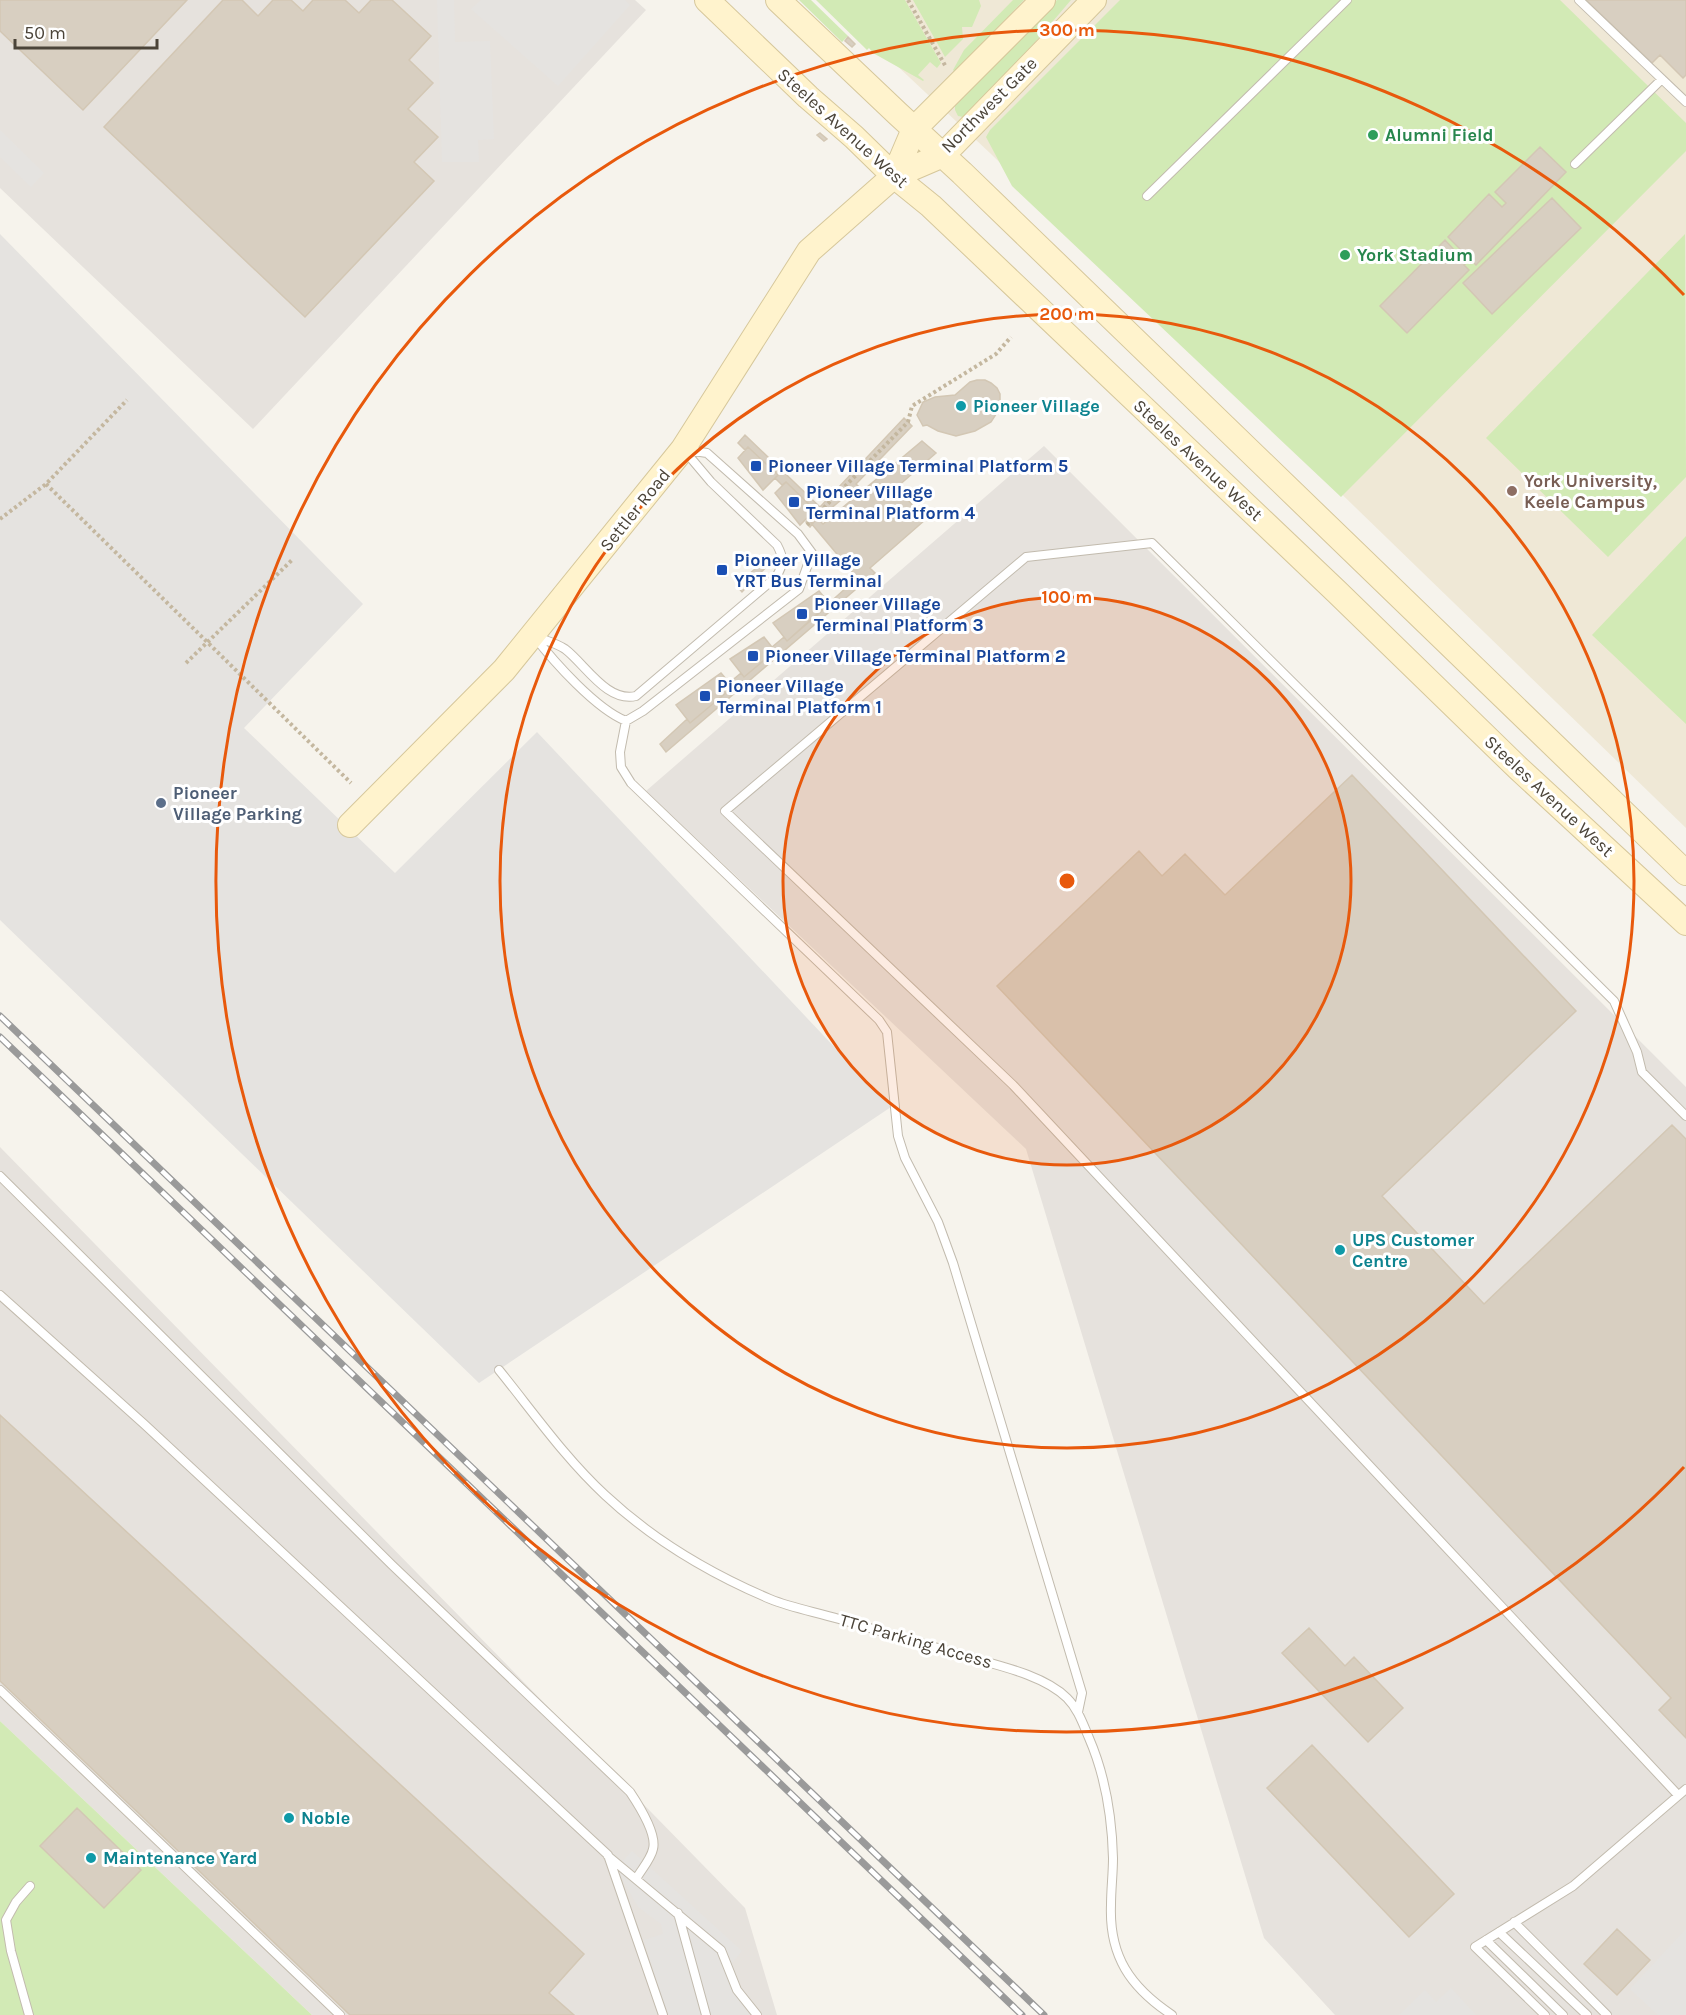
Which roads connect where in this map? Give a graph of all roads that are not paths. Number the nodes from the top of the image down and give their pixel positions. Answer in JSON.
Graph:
{"nodes":[{"id":1,"x":707,"y":0,"type":"edge"},
{"id":2,"x":778,"y":0,"type":"edge"},
{"id":3,"x":1043,"y":0,"type":"edge"},
{"id":4,"x":1347,"y":0,"type":"edge"},
{"id":5,"x":1580,"y":0,"type":"edge"},
{"id":6,"x":1090,"y":2,"type":"edge"},
{"id":7,"x":1662,"y":79,"type":"junction"},
{"id":8,"x":1686,"y":102,"type":"edge"},
{"id":9,"x":914,"y":129,"type":"junction"},
{"id":10,"x":943,"y":155,"type":"junction"},
{"id":11,"x":1575,"y":164,"type":"dead end"},
{"id":12,"x":894,"y":176,"type":"junction"},
{"id":13,"x":1147,"y":196,"type":"dead end"},
{"id":14,"x":683,"y":449,"type":"junction"},
{"id":15,"x":534,"y":636,"type":"junction"},
{"id":16,"x":626,"y":721,"type":"junction"},
{"id":17,"x":350,"y":825,"type":"dead end"},
{"id":18,"x":1686,"y":873,"type":"edge"},
{"id":19,"x":1686,"y":924,"type":"edge"},
{"id":20,"x":1686,"y":1116,"type":"edge"},
{"id":21,"x":0,"y":1176,"type":"edge"},
{"id":22,"x":0,"y":1295,"type":"edge"},
{"id":23,"x":499,"y":1370,"type":"dead end"},
{"id":24,"x":0,"y":1690,"type":"edge"},
{"id":25,"x":1078,"y":1712,"type":"junction"},
{"id":26,"x":1686,"y":1789,"type":"edge"},
{"id":27,"x":1678,"y":1795,"type":"junction"},
{"id":28,"x":608,"y":1855,"type":"junction"},
{"id":29,"x":636,"y":1879,"type":"junction"},
{"id":30,"x":30,"y":1886,"type":"dead end"},
{"id":31,"x":678,"y":1913,"type":"junction"},
{"id":32,"x":1514,"y":1922,"type":"junction"},
{"id":33,"x":1499,"y":1932,"type":"junction"},
{"id":34,"x":1486,"y":1940,"type":"junction"},
{"id":35,"x":29,"y":2015,"type":"edge"},
{"id":36,"x":340,"y":2015,"type":"edge"},
{"id":37,"x":663,"y":2015,"type":"edge"},
{"id":38,"x":706,"y":2015,"type":"edge"},
{"id":39,"x":757,"y":2015,"type":"edge"},
{"id":40,"x":1172,"y":2015,"type":"edge"},
{"id":41,"x":1545,"y":2015,"type":"edge"},
{"id":42,"x":1563,"y":2015,"type":"edge"},
{"id":43,"x":1587,"y":2015,"type":"edge"},
{"id":44,"x":1607,"y":2015,"type":"edge"}],
"edges":[{"from":1,"to":12,"type":"main road","name":"Steeles Avenue West"},
{"from":2,"to":9,"type":"main road"},
{"from":3,"to":9,"type":"main road","name":"Northwest Gate"},
{"from":4,"to":13,"type":"lane"},
{"from":5,"to":7,"type":"lane"},
{"from":6,"to":10,"type":"main road","name":"Northwest Gate"},
{"from":7,"to":8,"type":"lane"},
{"from":7,"to":11,"type":"lane"},
{"from":9,"to":10,"type":"main road"},
{"from":9,"to":12,"type":"main road","name":"Northwest Gate"},
{"from":10,"to":12,"type":"main road","name":"Northwest Gate"},
{"from":10,"to":18,"type":"main road"},
{"from":12,"to":14,"type":"main road","name":"Settler Road"},
{"from":12,"to":19,"type":"main road","name":"Steeles Avenue West"},
{"from":14,"to":15,"type":"main road","name":"Settler Road"},
{"from":14,"to":15,"type":"lane"},
{"from":14,"to":16,"type":"lane"},
{"from":15,"to":16,"type":"lane"},
{"from":15,"to":17,"type":"main road","name":"Settler Road"},
{"from":16,"to":25,"type":"lane"},
{"from":20,"to":27,"type":"lane"},
{"from":21,"to":29,"type":"lane"},
{"from":22,"to":28,"type":"lane"},
{"from":23,"to":25,"type":"lane","name":"TTC Parking Access"},
{"from":24,"to":36,"type":"lane"},
{"from":25,"to":40,"type":"lane","name":"TTC Parking Access"},
{"from":26,"to":27,"type":"lane"},
{"from":27,"to":32,"type":"lane"},
{"from":28,"to":29,"type":"lane"},
{"from":28,"to":37,"type":"lane"},
{"from":29,"to":31,"type":"lane"},
{"from":30,"to":35,"type":"lane"},
{"from":31,"to":38,"type":"lane"},
{"from":31,"to":39,"type":"lane"},
{"from":32,"to":33,"type":"lane"},
{"from":32,"to":44,"type":"lane"},
{"from":33,"to":34,"type":"lane"},
{"from":33,"to":43,"type":"lane"},
{"from":34,"to":41,"type":"lane"},
{"from":34,"to":42,"type":"lane"}]}
